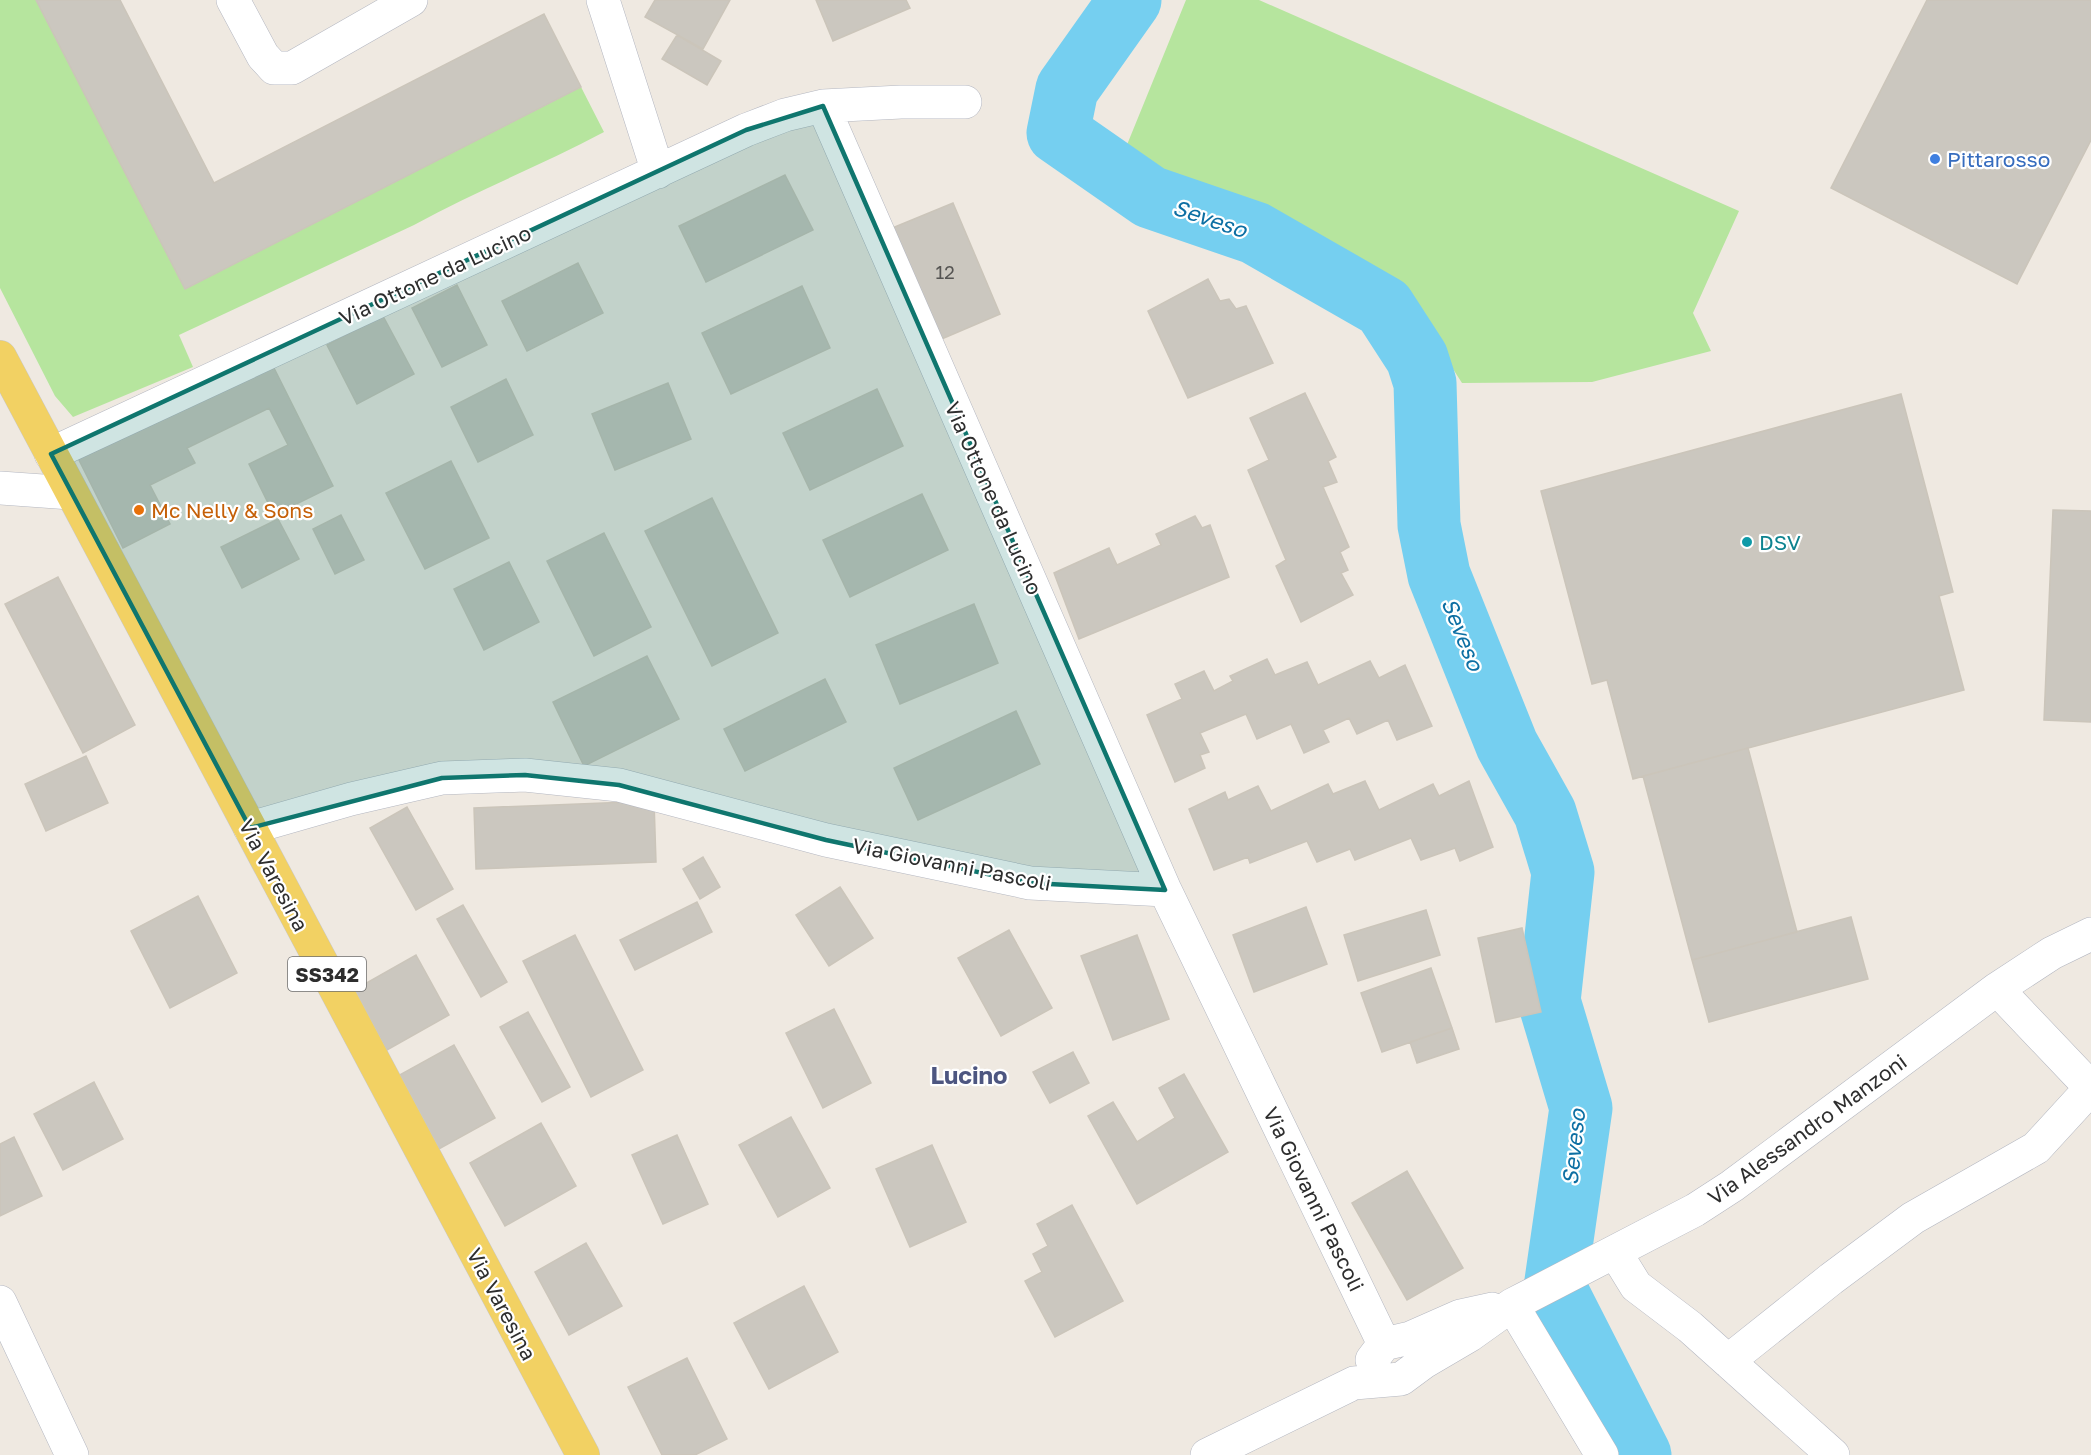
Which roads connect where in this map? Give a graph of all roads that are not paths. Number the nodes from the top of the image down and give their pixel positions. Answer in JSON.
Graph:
{"nodes":[{"id":1,"x":232,"y":0,"type":"edge"},
{"id":2,"x":603,"y":0,"type":"edge"},
{"id":3,"x":393,"y":3,"type":"edge"},
{"id":4,"x":965,"y":102,"type":"dead end"},
{"id":5,"x":823,"y":106,"type":"junction"},
{"id":6,"x":658,"y":172,"type":"junction"},
{"id":7,"x":0,"y":357,"type":"edge"},
{"id":8,"x":51,"y":454,"type":"junction"},
{"id":9,"x":0,"y":488,"type":"edge"},
{"id":10,"x":71,"y":493,"type":"junction"},
{"id":11,"x":250,"y":828,"type":"junction"},
{"id":12,"x":1165,"y":890,"type":"junction"},
{"id":13,"x":2091,"y":934,"type":"edge"},
{"id":14,"x":1997,"y":989,"type":"junction"},
{"id":15,"x":2091,"y":1088,"type":"edge"},
{"id":16,"x":1607,"y":1256,"type":"junction"},
{"id":17,"x":1523,"y":1299,"type":"junction"},
{"id":18,"x":0,"y":1302,"type":"edge"},
{"id":19,"x":1384,"y":1344,"type":"junction"},
{"id":20,"x":1728,"y":1361,"type":"junction"},
{"id":21,"x":1354,"y":1383,"type":"junction"},
{"id":22,"x":72,"y":1455,"type":"edge"},
{"id":23,"x":583,"y":1455,"type":"edge"},
{"id":24,"x":1207,"y":1455,"type":"edge"},
{"id":25,"x":1602,"y":1455,"type":"edge"},
{"id":26,"x":1833,"y":1455,"type":"edge"}],
"edges":[{"from":1,"to":3,"type":"street"},
{"from":2,"to":6,"type":"street"},
{"from":4,"to":5,"type":"street","name":"Via Ottone da Lucino"},
{"from":5,"to":6,"type":"street","name":"Via Ottone da Lucino"},
{"from":5,"to":12,"type":"street","name":"Via Ottone da Lucino"},
{"from":6,"to":8,"type":"street","name":"Via Ottone da Lucino"},
{"from":7,"to":8,"type":"main road","name":"Via Varesina","number":"SS342"},
{"from":8,"to":10,"type":"main road","name":"Via Varesina","number":"SS342"},
{"from":9,"to":10,"type":"street"},
{"from":10,"to":11,"type":"main road","name":"Via Varesina","number":"SS342"},
{"from":11,"to":12,"type":"street","name":"Via Giovanni Pascoli"},
{"from":11,"to":23,"type":"main road","name":"Via Varesina","number":"SS342"},
{"from":12,"to":19,"type":"street","name":"Via Giovanni Pascoli"},
{"from":13,"to":14,"type":"street","name":"Via Alessandro Manzoni"},
{"from":14,"to":15,"type":"street"},
{"from":14,"to":16,"type":"street","name":"Via Alessandro Manzoni"},
{"from":15,"to":20,"type":"street"},
{"from":16,"to":17,"type":"street","name":"Via Alessandro Manzoni"},
{"from":16,"to":20,"type":"street"},
{"from":17,"to":19,"type":"street","name":"Via Alessandro Manzoni"},
{"from":17,"to":21,"type":"street","name":"Via Alessandro Manzoni"},
{"from":17,"to":25,"type":"street"},
{"from":18,"to":22,"type":"street"},
{"from":19,"to":21,"type":"street","name":"Via Alessandro Manzoni"},
{"from":20,"to":26,"type":"street"},
{"from":21,"to":24,"type":"street","name":"Via Alessandro Manzoni"}]}
